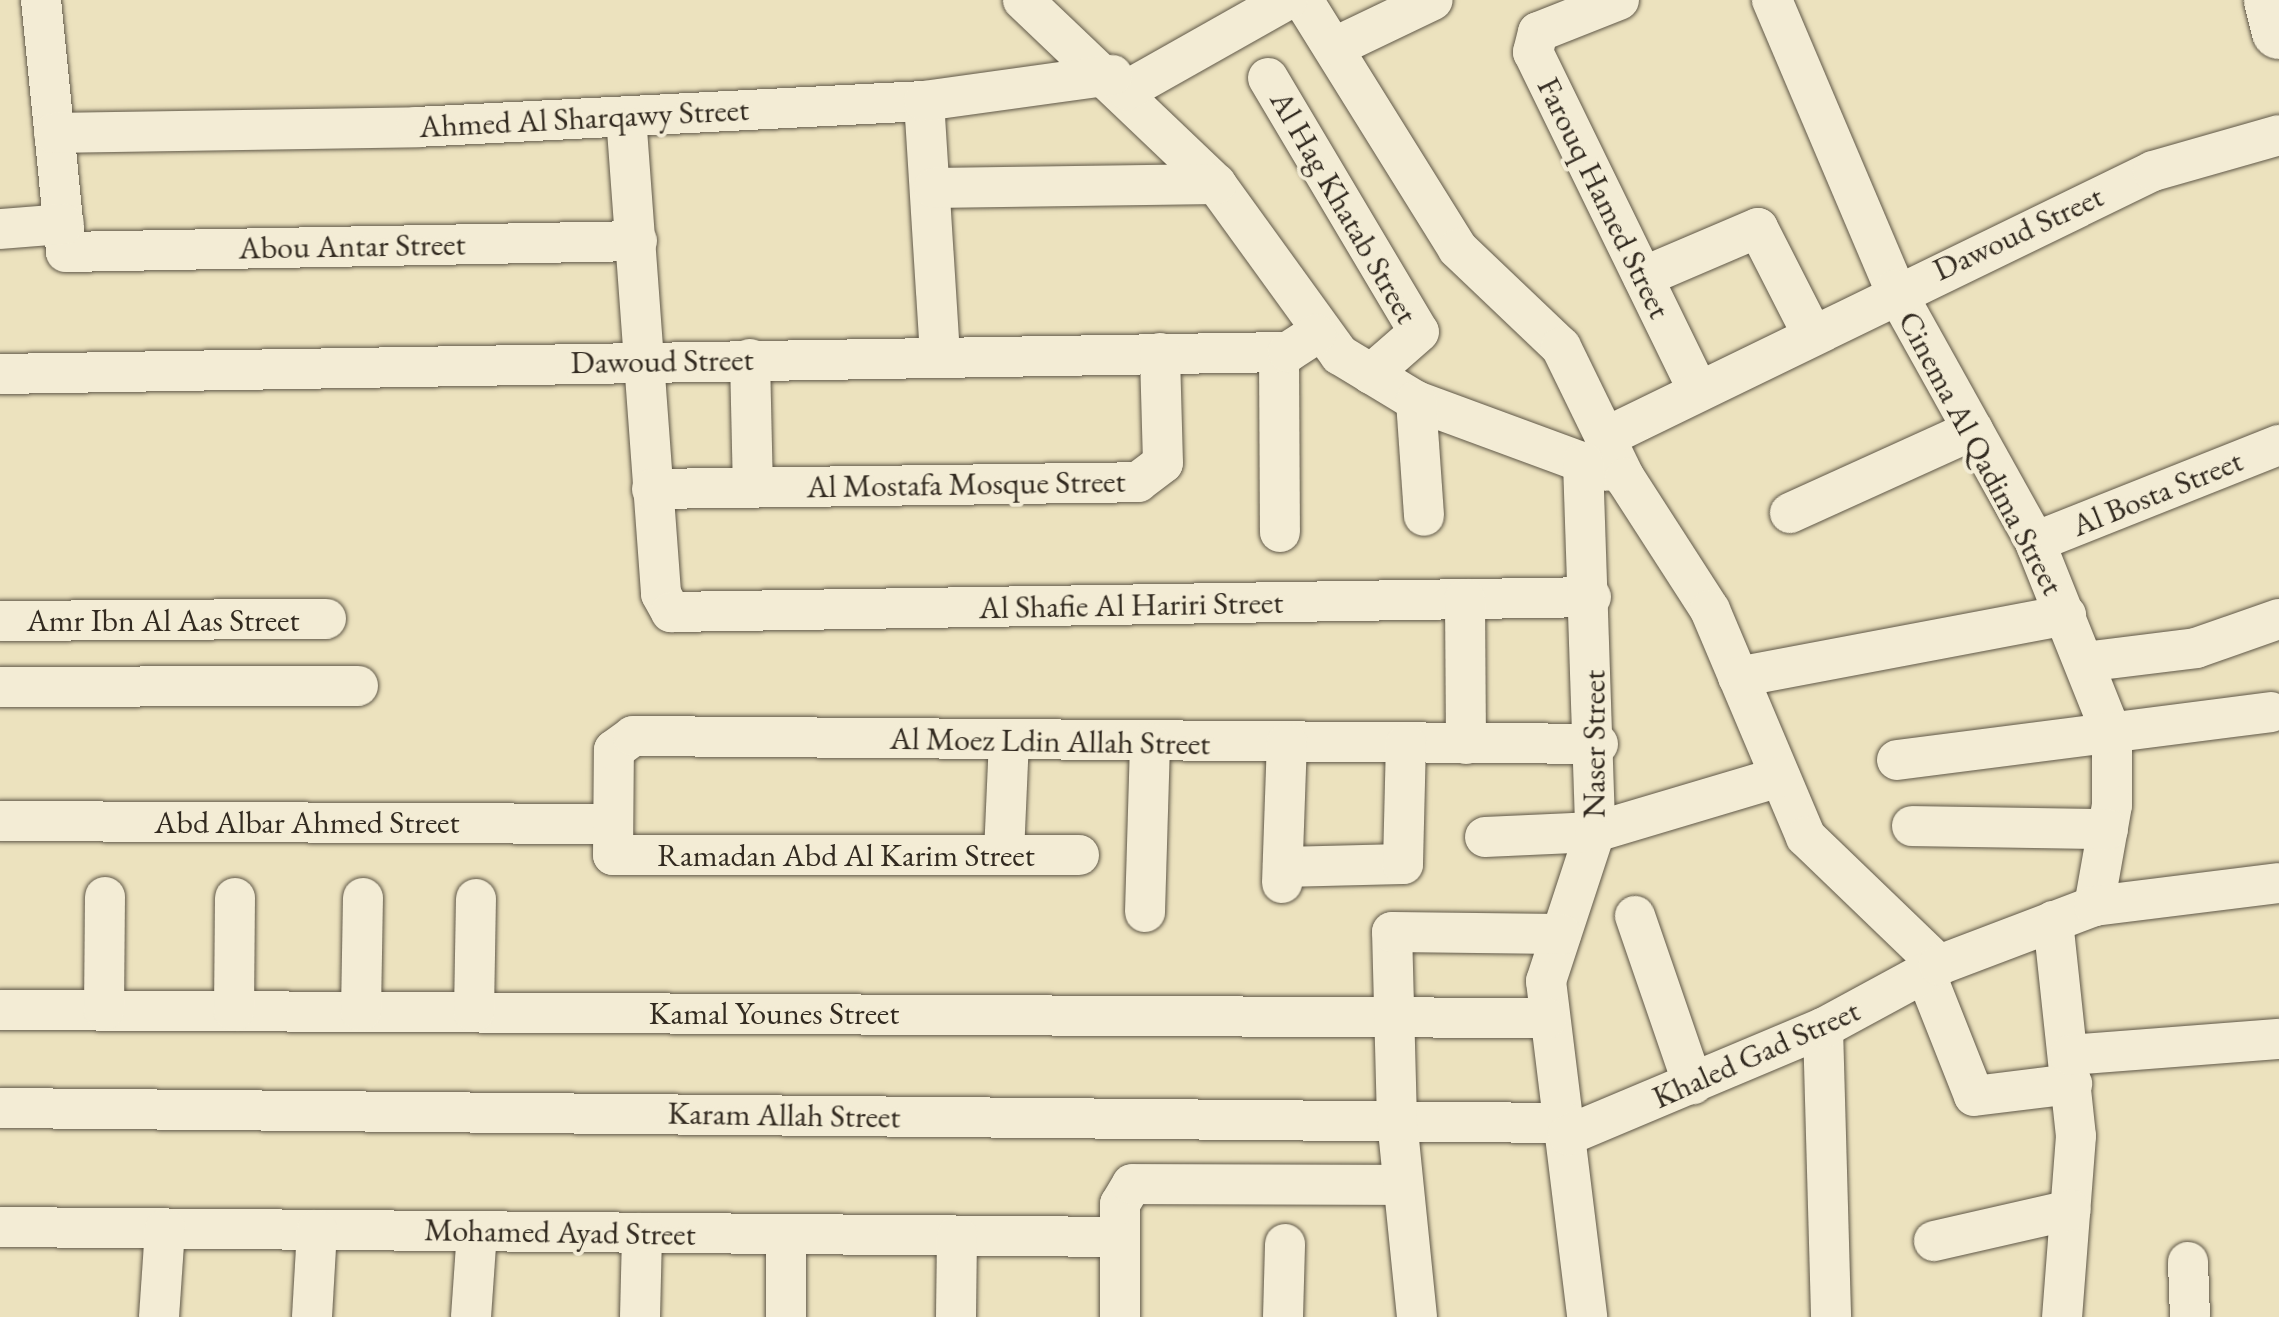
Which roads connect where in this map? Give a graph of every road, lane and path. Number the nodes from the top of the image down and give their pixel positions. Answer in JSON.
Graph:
{"nodes":[{"id":1,"x":41,"y":0,"type":"edge"},
{"id":2,"x":1024,"y":0,"type":"edge"},
{"id":3,"x":1286,"y":0,"type":"edge"},
{"id":4,"x":1303,"y":0,"type":"edge"},
{"id":5,"x":1619,"y":0,"type":"edge"},
{"id":6,"x":2270,"y":0,"type":"edge"},
{"id":7,"x":1426,"y":1,"type":"edge"},
{"id":8,"x":1774,"y":7,"type":"edge"},
{"id":9,"x":2279,"y":32,"type":"edge"},
{"id":10,"x":1337,"y":46,"type":"junction"},
{"id":11,"x":1268,"y":78,"type":"dead end"},
{"id":12,"x":1119,"y":83,"type":"junction"},
{"id":13,"x":924,"y":101,"type":"junction"},
{"id":14,"x":626,"y":116,"type":"junction"},
{"id":15,"x":54,"y":133,"type":"junction"},
{"id":16,"x":2279,"y":135,"type":"edge"},
{"id":17,"x":1216,"y":184,"type":"junction"},
{"id":18,"x":934,"y":188,"type":"junction"},
{"id":19,"x":0,"y":229,"type":"edge"},
{"id":20,"x":65,"y":238,"type":"junction"},
{"id":21,"x":637,"y":241,"type":"junction"},
{"id":22,"x":1643,"y":276,"type":"junction"},
{"id":23,"x":1895,"y":290,"type":"junction"},
{"id":24,"x":1811,"y":332,"type":"junction"},
{"id":25,"x":1316,"y":334,"type":"junction"},
{"id":26,"x":1280,"y":352,"type":"junction"},
{"id":27,"x":1160,"y":353,"type":"junction"},
{"id":28,"x":940,"y":356,"type":"junction"},
{"id":29,"x":750,"y":359,"type":"junction"},
{"id":30,"x":644,"y":361,"type":"junction"},
{"id":31,"x":0,"y":374,"type":"edge"},
{"id":32,"x":1372,"y":374,"type":"junction"},
{"id":33,"x":1697,"y":388,"type":"junction"},
{"id":34,"x":1416,"y":401,"type":"junction"},
{"id":35,"x":1973,"y":430,"type":"junction"},
{"id":36,"x":2279,"y":445,"type":"edge"},
{"id":37,"x":1594,"y":449,"type":"junction"},
{"id":38,"x":753,"y":487,"type":"junction"},
{"id":39,"x":652,"y":489,"type":"junction"},
{"id":40,"x":1790,"y":513,"type":"dead end"},
{"id":41,"x":1424,"y":516,"type":"dead end"},
{"id":42,"x":1280,"y":532,"type":"dead end"},
{"id":43,"x":2035,"y":542,"type":"junction"},
{"id":44,"x":1591,"y":597,"type":"junction"},
{"id":45,"x":1465,"y":599,"type":"junction"},
{"id":46,"x":2066,"y":615,"type":"junction"},
{"id":47,"x":326,"y":619,"type":"dead end"},
{"id":48,"x":2279,"y":620,"type":"edge"},
{"id":49,"x":0,"y":621,"type":"edge"},
{"id":50,"x":2084,"y":662,"type":"junction"},
{"id":51,"x":1738,"y":677,"type":"junction"},
{"id":52,"x":0,"y":686,"type":"edge"},
{"id":53,"x":358,"y":686,"type":"dead end"},
{"id":54,"x":2271,"y":712,"type":"dead end"},
{"id":55,"x":2112,"y":734,"type":"junction"},
{"id":56,"x":1009,"y":741,"type":"junction"},
{"id":57,"x":1150,"y":743,"type":"junction"},
{"id":58,"x":1287,"y":744,"type":"junction"},
{"id":59,"x":1406,"y":744,"type":"junction"},
{"id":60,"x":1466,"y":744,"type":"junction"},
{"id":61,"x":1598,"y":744,"type":"junction"},
{"id":62,"x":1897,"y":760,"type":"dead end"},
{"id":63,"x":1780,"y":777,"type":"junction"},
{"id":64,"x":0,"y":821,"type":"edge"},
{"id":65,"x":1912,"y":826,"type":"dead end"},
{"id":66,"x":2108,"y":829,"type":"junction"},
{"id":67,"x":1595,"y":832,"type":"junction"},
{"id":68,"x":1485,"y":837,"type":"dead end"},
{"id":69,"x":613,"y":840,"type":"junction"},
{"id":70,"x":1004,"y":854,"type":"junction"},
{"id":71,"x":1079,"y":854,"type":"dead end"},
{"id":72,"x":2279,"y":883,"type":"edge"},
{"id":73,"x":105,"y":896,"type":"dead end"},
{"id":74,"x":235,"y":898,"type":"dead end"},
{"id":75,"x":363,"y":898,"type":"dead end"},
{"id":76,"x":476,"y":899,"type":"dead end"},
{"id":77,"x":2094,"y":906,"type":"junction"},
{"id":78,"x":1145,"y":912,"type":"dead end"},
{"id":79,"x":1635,"y":916,"type":"dead end"},
{"id":80,"x":2053,"y":921,"type":"junction"},
{"id":81,"x":1561,"y":934,"type":"junction"},
{"id":82,"x":1932,"y":968,"type":"junction"},
{"id":83,"x":0,"y":1010,"type":"edge"},
{"id":84,"x":104,"y":1010,"type":"junction"},
{"id":85,"x":234,"y":1011,"type":"junction"},
{"id":86,"x":361,"y":1012,"type":"junction"},
{"id":87,"x":474,"y":1012,"type":"junction"},
{"id":88,"x":1394,"y":1015,"type":"junction"},
{"id":89,"x":1547,"y":1018,"type":"junction"},
{"id":90,"x":1823,"y":1028,"type":"junction"},
{"id":91,"x":2279,"y":1039,"type":"edge"},
{"id":92,"x":2071,"y":1069,"type":"junction"},
{"id":93,"x":1693,"y":1084,"type":"junction"},
{"id":94,"x":0,"y":1108,"type":"edge"},
{"id":95,"x":1397,"y":1121,"type":"junction"},
{"id":96,"x":1568,"y":1129,"type":"junction"},
{"id":97,"x":1402,"y":1185,"type":"junction"},
{"id":98,"x":2070,"y":1210,"type":"junction"},
{"id":99,"x":166,"y":1229,"type":"junction"},
{"id":100,"x":0,"y":1230,"type":"edge"},
{"id":101,"x":317,"y":1230,"type":"junction"},
{"id":102,"x":477,"y":1232,"type":"junction"},
{"id":103,"x":642,"y":1233,"type":"junction"},
{"id":104,"x":786,"y":1234,"type":"junction"},
{"id":105,"x":957,"y":1236,"type":"junction"},
{"id":106,"x":1119,"y":1238,"type":"junction"},
{"id":107,"x":1934,"y":1240,"type":"dead end"},
{"id":108,"x":1285,"y":1244,"type":"dead end"},
{"id":109,"x":2188,"y":1262,"type":"dead end"},
{"id":110,"x":158,"y":1317,"type":"edge"},
{"id":111,"x":312,"y":1317,"type":"edge"},
{"id":112,"x":472,"y":1317,"type":"edge"},
{"id":113,"x":640,"y":1317,"type":"edge"},
{"id":114,"x":786,"y":1317,"type":"edge"},
{"id":115,"x":956,"y":1317,"type":"edge"},
{"id":116,"x":1120,"y":1317,"type":"edge"},
{"id":117,"x":1283,"y":1317,"type":"edge"},
{"id":118,"x":1417,"y":1317,"type":"edge"},
{"id":119,"x":1586,"y":1317,"type":"edge"},
{"id":120,"x":1831,"y":1317,"type":"edge"},
{"id":121,"x":2062,"y":1317,"type":"edge"},
{"id":122,"x":2190,"y":1317,"type":"edge"}],
"edges":[{"from":1,"to":15,"type":"street"},
{"from":2,"to":12,"type":"street"},
{"from":3,"to":12,"type":"street"},
{"from":4,"to":10,"type":"street"},
{"from":5,"to":22,"type":"street","name":"Farouq Hamed Street"},
{"from":6,"to":9,"type":"main road"},
{"from":7,"to":10,"type":"street"},
{"from":8,"to":23,"type":"street","name":"Cinema Al Qadima Street"},
{"from":10,"to":37,"type":"street"},
{"from":11,"to":32,"type":"street","name":"Al Hag Khatab Street"},
{"from":12,"to":13,"type":"street","name":"Ahmed Al Sharqawy Street"},
{"from":12,"to":17,"type":"street"},
{"from":13,"to":14,"type":"street","name":"Ahmed Al Sharqawy Street"},
{"from":13,"to":18,"type":"street"},
{"from":14,"to":15,"type":"street","name":"Ahmed Al Sharqawy Street"},
{"from":14,"to":21,"type":"street"},
{"from":15,"to":20,"type":"street"},
{"from":16,"to":23,"type":"street","name":"Dawoud Street"},
{"from":17,"to":18,"type":"street"},
{"from":17,"to":25,"type":"street"},
{"from":18,"to":28,"type":"street"},
{"from":19,"to":20,"type":"street","name":"Abou Antar Street"},
{"from":20,"to":21,"type":"street","name":"Abou Antar Street"},
{"from":21,"to":30,"type":"street"},
{"from":22,"to":24,"type":"street"},
{"from":22,"to":33,"type":"street","name":"Farouq Hamed Street"},
{"from":23,"to":24,"type":"street","name":"Dawoud Street"},
{"from":23,"to":35,"type":"street","name":"Cinema Al Qadima Street"},
{"from":24,"to":33,"type":"street","name":"Dawoud Street"},
{"from":25,"to":26,"type":"street","name":"Dawoud Street"},
{"from":25,"to":32,"type":"street"},
{"from":26,"to":27,"type":"street","name":"Dawoud Street"},
{"from":26,"to":42,"type":"street"},
{"from":27,"to":28,"type":"street","name":"Dawoud Street"},
{"from":27,"to":38,"type":"street","name":"Al Mostafa Mosque Street"},
{"from":28,"to":29,"type":"street","name":"Dawoud Street"},
{"from":29,"to":30,"type":"street","name":"Dawoud Street"},
{"from":29,"to":38,"type":"street"},
{"from":30,"to":31,"type":"street","name":"Dawoud Street"},
{"from":30,"to":39,"type":"street"},
{"from":32,"to":34,"type":"street"},
{"from":33,"to":37,"type":"street","name":"Dawoud Street"},
{"from":34,"to":37,"type":"street"},
{"from":34,"to":41,"type":"street"},
{"from":35,"to":40,"type":"street"},
{"from":35,"to":43,"type":"street","name":"Cinema Al Qadima Street"},
{"from":36,"to":43,"type":"street","name":"Al Bosta Street"},
{"from":37,"to":44,"type":"street","name":"Naser Street"},
{"from":37,"to":51,"type":"street"},
{"from":38,"to":39,"type":"street","name":"Al Mostafa Mosque Street"},
{"from":39,"to":45,"type":"street","name":"Al Shafie Al Hariri Street"},
{"from":43,"to":46,"type":"street","name":"Cinema Al Qadima Street"},
{"from":44,"to":45,"type":"street","name":"Al Shafie Al Hariri Street"},
{"from":44,"to":61,"type":"street","name":"Naser Street"},
{"from":45,"to":60,"type":"street"},
{"from":46,"to":50,"type":"street","name":"Cinema Al Qadima Street"},
{"from":46,"to":51,"type":"street"},
{"from":47,"to":49,"type":"street","name":"Amr Ibn Al Aas Street"},
{"from":48,"to":50,"type":"street"},
{"from":50,"to":55,"type":"street","name":"Cinema Al Qadima Street"},
{"from":51,"to":63,"type":"street"},
{"from":52,"to":53,"type":"street"},
{"from":54,"to":55,"type":"street"},
{"from":55,"to":62,"type":"street"},
{"from":55,"to":66,"type":"street","name":"Cinema Al Qadima Street"},
{"from":56,"to":57,"type":"street","name":"Al Moez Ldin Allah Street"},
{"from":56,"to":69,"type":"street","name":"Al Moez Ldin Allah Street"},
{"from":56,"to":70,"type":"street"},
{"from":57,"to":58,"type":"street","name":"Al Moez Ldin Allah Street"},
{"from":57,"to":78,"type":"street"},
{"from":58,"to":59,"type":"street","name":"Al Moez Ldin Allah Street"},
{"from":58,"to":59,"type":"street"},
{"from":59,"to":60,"type":"street","name":"Al Moez Ldin Allah Street"},
{"from":60,"to":61,"type":"street","name":"Al Moez Ldin Allah Street"},
{"from":61,"to":67,"type":"street","name":"Naser Street"},
{"from":63,"to":67,"type":"street"},
{"from":63,"to":82,"type":"street"},
{"from":64,"to":69,"type":"street","name":"Abd Albar Ahmed Street"},
{"from":65,"to":66,"type":"street"},
{"from":66,"to":77,"type":"street","name":"Cinema Al Qadima Street"},
{"from":67,"to":68,"type":"street"},
{"from":67,"to":81,"type":"street","name":"Naser Street"},
{"from":69,"to":70,"type":"street","name":"Ramadan Abd Al Karim Street"},
{"from":70,"to":71,"type":"street","name":"Ramadan Abd Al Karim Street"},
{"from":72,"to":77,"type":"street","name":"Khaled Gad Street"},
{"from":73,"to":84,"type":"street"},
{"from":74,"to":85,"type":"street"},
{"from":75,"to":86,"type":"street"},
{"from":76,"to":87,"type":"street"},
{"from":77,"to":80,"type":"street","name":"Khaled Gad Street"},
{"from":79,"to":93,"type":"street"},
{"from":80,"to":82,"type":"street","name":"Khaled Gad Street"},
{"from":80,"to":92,"type":"street"},
{"from":81,"to":88,"type":"street"},
{"from":81,"to":89,"type":"street","name":"Naser Street"},
{"from":82,"to":90,"type":"street","name":"Khaled Gad Street"},
{"from":82,"to":92,"type":"street"},
{"from":83,"to":84,"type":"street","name":"Kamal Younes Street"},
{"from":84,"to":85,"type":"street","name":"Kamal Younes Street"},
{"from":85,"to":86,"type":"street","name":"Kamal Younes Street"},
{"from":86,"to":87,"type":"street","name":"Kamal Younes Street"},
{"from":87,"to":88,"type":"street","name":"Kamal Younes Street"},
{"from":88,"to":89,"type":"street","name":"Kamal Younes Street"},
{"from":88,"to":95,"type":"street"},
{"from":89,"to":96,"type":"street","name":"Naser Street"},
{"from":90,"to":93,"type":"street","name":"Khaled Gad Street"},
{"from":90,"to":120,"type":"street"},
{"from":91,"to":92,"type":"street"},
{"from":92,"to":98,"type":"street"},
{"from":93,"to":96,"type":"street","name":"Khaled Gad Street"},
{"from":94,"to":95,"type":"street","name":"Karam Allah Street"},
{"from":95,"to":96,"type":"street","name":"Karam Allah Street"},
{"from":95,"to":97,"type":"street"},
{"from":96,"to":119,"type":"street","name":"Naser Street"},
{"from":97,"to":106,"type":"street"},
{"from":97,"to":118,"type":"street"},
{"from":98,"to":107,"type":"street"},
{"from":98,"to":121,"type":"street"},
{"from":99,"to":100,"type":"street","name":"Mohamed Ayad Street"},
{"from":99,"to":101,"type":"street","name":"Mohamed Ayad Street"},
{"from":99,"to":110,"type":"street"},
{"from":101,"to":102,"type":"street","name":"Mohamed Ayad Street"},
{"from":101,"to":111,"type":"street"},
{"from":102,"to":103,"type":"street","name":"Mohamed Ayad Street"},
{"from":102,"to":112,"type":"street"},
{"from":103,"to":104,"type":"street","name":"Mohamed Ayad Street"},
{"from":103,"to":113,"type":"street"},
{"from":104,"to":105,"type":"street","name":"Mohamed Ayad Street"},
{"from":104,"to":114,"type":"street"},
{"from":105,"to":106,"type":"street","name":"Mohamed Ayad Street"},
{"from":105,"to":115,"type":"street"},
{"from":106,"to":116,"type":"street"},
{"from":108,"to":117,"type":"street"},
{"from":109,"to":122,"type":"street"}]}
